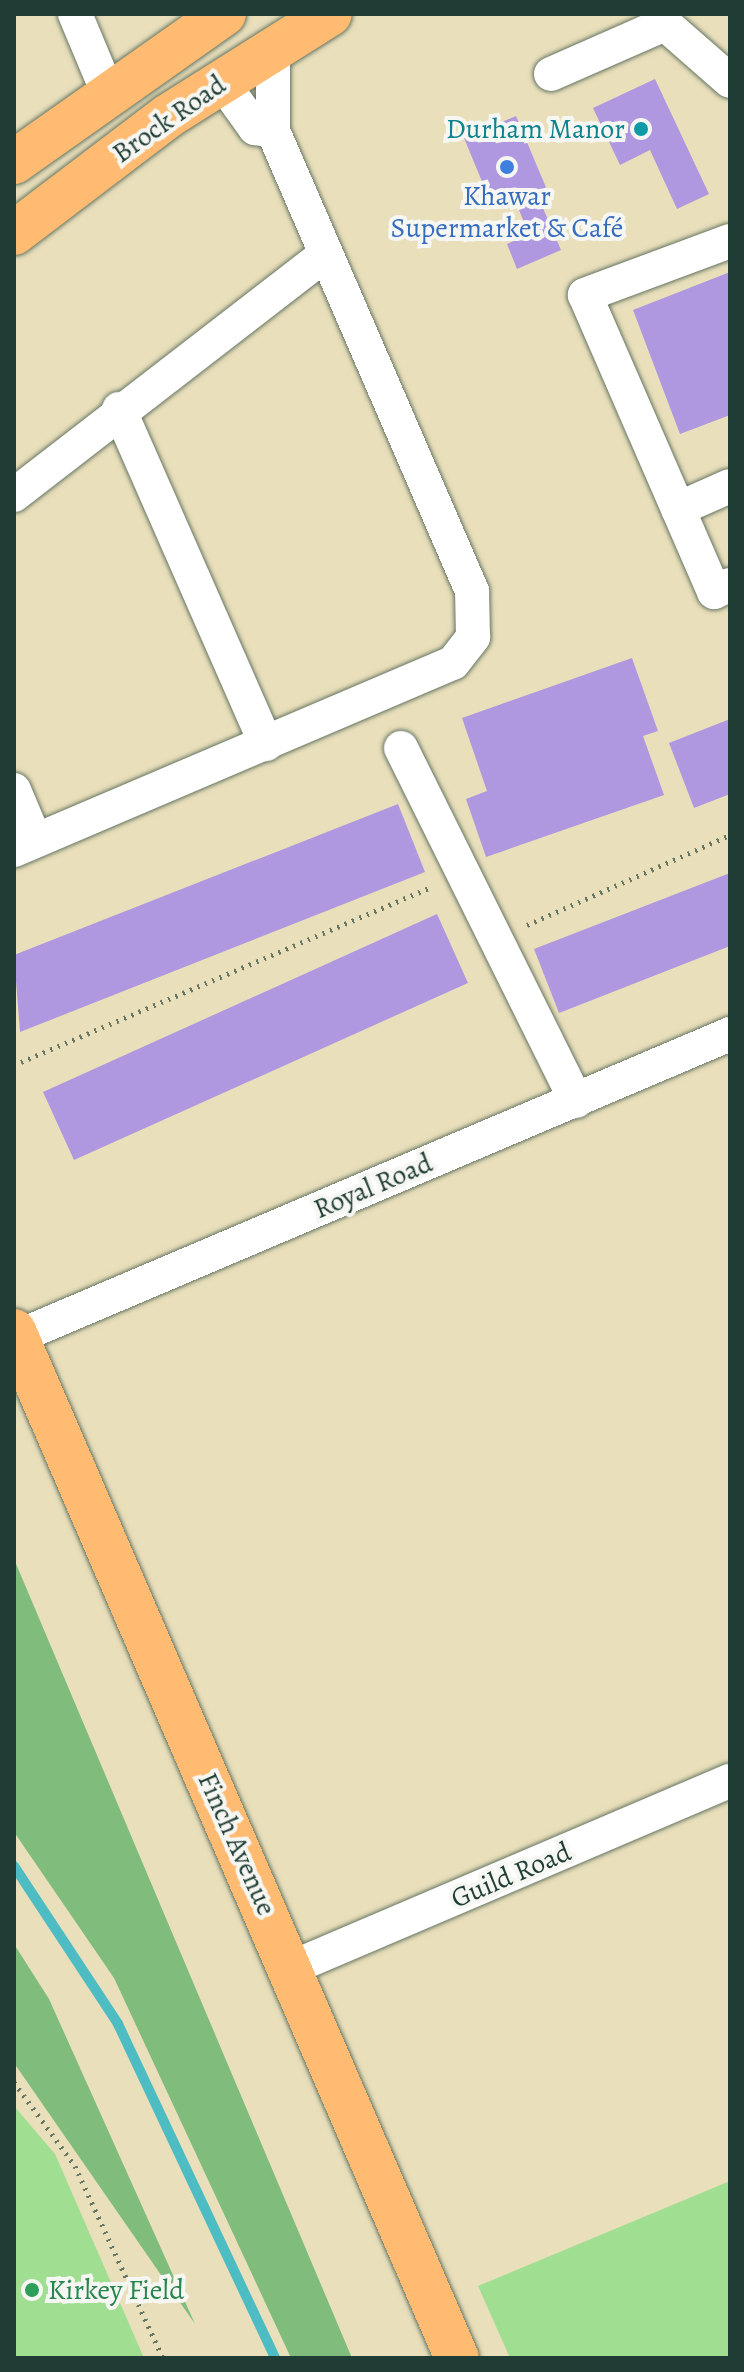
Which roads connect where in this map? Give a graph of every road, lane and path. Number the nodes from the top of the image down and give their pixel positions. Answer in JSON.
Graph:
{"nodes":[{"id":1,"x":75,"y":14,"type":"edge"},
{"id":2,"x":224,"y":14,"type":"edge"},
{"id":3,"x":330,"y":14,"type":"edge"},
{"id":4,"x":273,"y":47,"type":"junction"},
{"id":5,"x":551,"y":74,"type":"dead end"},
{"id":6,"x":730,"y":81,"type":"edge"},
{"id":7,"x":222,"y":82,"type":"junction"},
{"id":8,"x":108,"y":93,"type":"junction"},
{"id":9,"x":273,"y":131,"type":"junction"},
{"id":10,"x":14,"y":162,"type":"edge"},
{"id":11,"x":14,"y":233,"type":"edge"},
{"id":12,"x":730,"y":241,"type":"edge"},
{"id":13,"x":324,"y":255,"type":"junction"},
{"id":14,"x":119,"y":409,"type":"junction"},
{"id":15,"x":730,"y":486,"type":"edge"},
{"id":16,"x":14,"y":495,"type":"edge"},
{"id":17,"x":678,"y":509,"type":"junction"},
{"id":18,"x":730,"y":585,"type":"edge"},
{"id":19,"x":266,"y":744,"type":"junction"},
{"id":20,"x":401,"y":748,"type":"dead end"},
{"id":21,"x":14,"y":790,"type":"edge"},
{"id":22,"x":730,"y":835,"type":"edge"},
{"id":23,"x":24,"y":845,"type":"edge"},
{"id":24,"x":466,"y":872,"type":"junction"},
{"id":25,"x":500,"y":937,"type":"junction"},
{"id":26,"x":730,"y":1034,"type":"edge"},
{"id":27,"x":21,"y":1062,"type":"dead end"},
{"id":28,"x":576,"y":1101,"type":"junction"},
{"id":29,"x":15,"y":1334,"type":"edge"},
{"id":30,"x":730,"y":1781,"type":"edge"},
{"id":31,"x":291,"y":1968,"type":"junction"},
{"id":32,"x":14,"y":2082,"type":"edge"},
{"id":33,"x":163,"y":2358,"type":"edge"},
{"id":34,"x":457,"y":2358,"type":"edge"}],
"edges":[{"from":1,"to":8,"type":"street"},
{"from":2,"to":8,"type":"main road","name":"Brock Road"},
{"from":3,"to":4,"type":"main road","name":"Brock Road"},
{"from":4,"to":7,"type":"main road","name":"Brock Road"},
{"from":4,"to":9,"type":"street"},
{"from":5,"to":6,"type":"street"},
{"from":7,"to":9,"type":"street"},
{"from":7,"to":11,"type":"main road","name":"Brock Road"},
{"from":8,"to":10,"type":"main road","name":"Brock Road"},
{"from":9,"to":13,"type":"street"},
{"from":12,"to":17,"type":"street"},
{"from":13,"to":14,"type":"street"},
{"from":13,"to":19,"type":"street"},
{"from":14,"to":16,"type":"street"},
{"from":14,"to":19,"type":"street"},
{"from":15,"to":17,"type":"street"},
{"from":17,"to":18,"type":"street"},
{"from":19,"to":23,"type":"street"},
{"from":20,"to":24,"type":"street"},
{"from":21,"to":23,"type":"street"},
{"from":22,"to":25,"type":"path"},
{"from":24,"to":25,"type":"street"},
{"from":24,"to":27,"type":"path"},
{"from":25,"to":28,"type":"street"},
{"from":26,"to":28,"type":"street","name":"Royal Road"},
{"from":28,"to":29,"type":"street","name":"Royal Road"},
{"from":29,"to":31,"type":"main road","name":"Finch Avenue"},
{"from":30,"to":31,"type":"street","name":"Guild Road"},
{"from":31,"to":34,"type":"main road","name":"Finch Avenue"},
{"from":32,"to":33,"type":"path"}]}
